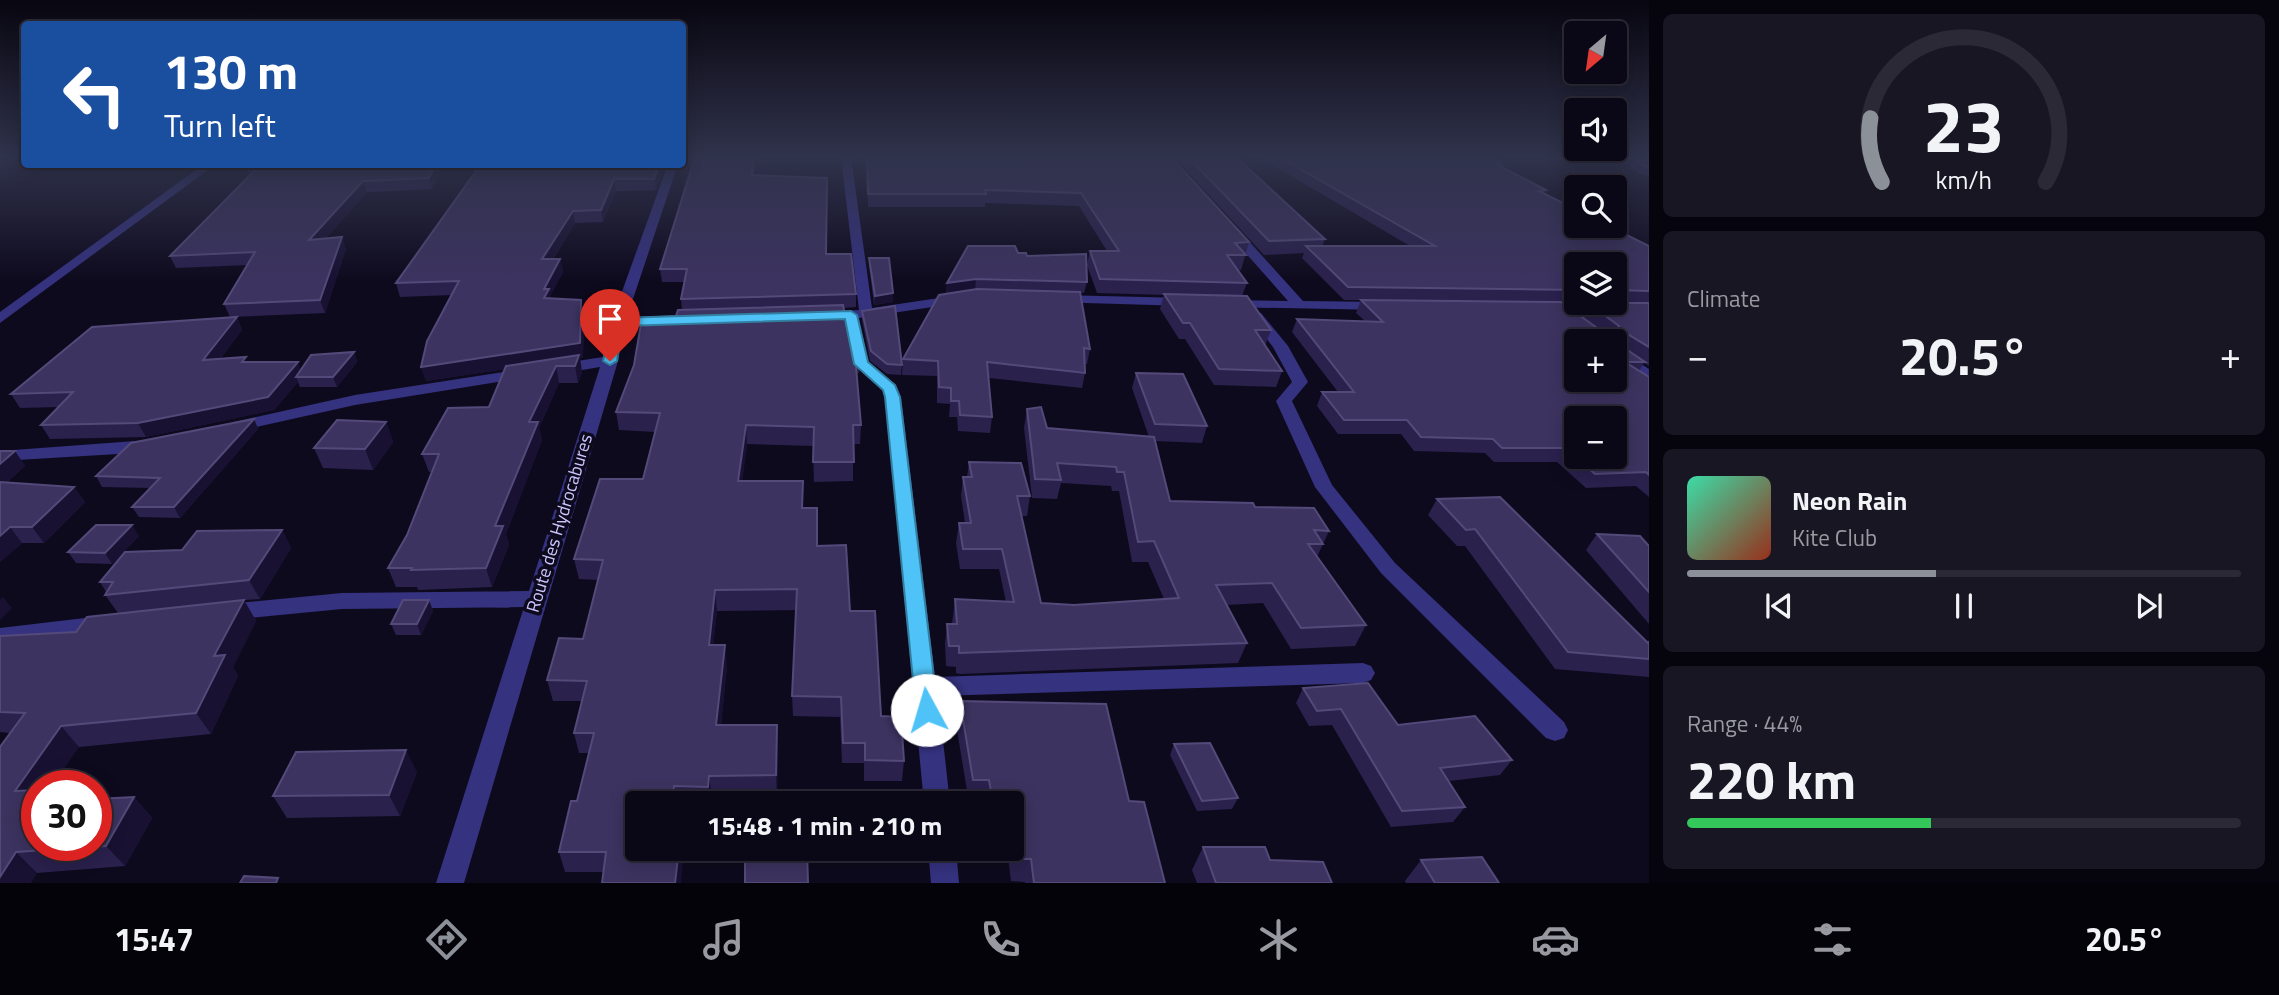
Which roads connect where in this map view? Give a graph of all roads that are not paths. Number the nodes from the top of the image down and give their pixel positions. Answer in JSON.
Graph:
{"nodes":[{"id":1,"x":164,"y":198,"type":"edge"},
{"id":2,"x":661,"y":198,"type":"edge"},
{"id":3,"x":849,"y":198,"type":"edge"},
{"id":4,"x":1220,"y":218,"type":"edge"},
{"id":5,"x":975,"y":298,"type":"edge"},
{"id":6,"x":1041,"y":298,"type":"edge"},
{"id":7,"x":1248,"y":304,"type":"junction"},
{"id":8,"x":1300,"y":306,"type":"junction"},
{"id":9,"x":1395,"y":307,"type":"edge"},
{"id":10,"x":1531,"y":308,"type":"edge"},
{"id":11,"x":1558,"y":308,"type":"junction"},
{"id":12,"x":1649,"y":309,"type":"edge"},
{"id":13,"x":858,"y":314,"type":"junction"},
{"id":14,"x":799,"y":317,"type":"edge"},
{"id":15,"x":0,"y":319,"type":"edge"},
{"id":16,"x":673,"y":320,"type":"edge"},
{"id":17,"x":618,"y":322,"type":"junction"},
{"id":18,"x":1580,"y":325,"type":"edge"},
{"id":19,"x":1627,"y":360,"type":"edge"},
{"id":20,"x":610,"y":361,"type":"junction"},
{"id":21,"x":1649,"y":376,"type":"edge"},
{"id":22,"x":211,"y":432,"type":"edge"},
{"id":23,"x":172,"y":441,"type":"edge"},
{"id":24,"x":0,"y":456,"type":"edge"},
{"id":25,"x":535,"y":598,"type":"junction"},
{"id":26,"x":210,"y":613,"type":"edge"},
{"id":27,"x":118,"y":623,"type":"edge"},
{"id":28,"x":0,"y":637,"type":"edge"},
{"id":29,"x":1363,"y":673,"type":"dead end"},
{"id":30,"x":925,"y":687,"type":"junction"},
{"id":31,"x":1555,"y":730,"type":"dead end"},
{"id":32,"x":936,"y":791,"type":"edge"},
{"id":33,"x":943,"y":861,"type":"edge"},
{"id":34,"x":450,"y":883,"type":"edge"},
{"id":35,"x":945,"y":883,"type":"edge"}],
"edges":[{"from":1,"to":15,"type":"street"},
{"from":2,"to":17,"type":"street","name":"Route des Hydrocabures"},
{"from":3,"to":13,"type":"street"},
{"from":4,"to":8,"type":"street"},
{"from":5,"to":13,"type":"street"},
{"from":6,"to":7,"type":"street"},
{"from":7,"to":8,"type":"street"},
{"from":7,"to":31,"type":"street"},
{"from":8,"to":9,"type":"street"},
{"from":10,"to":11,"type":"street"},
{"from":11,"to":12,"type":"street"},
{"from":11,"to":18,"type":"street"},
{"from":13,"to":14,"type":"street"},
{"from":13,"to":30,"type":"street"},
{"from":16,"to":17,"type":"street"},
{"from":17,"to":20,"type":"street","name":"Route des Hydrocabures"},
{"from":19,"to":21,"type":"street"},
{"from":20,"to":22,"type":"street"},
{"from":20,"to":25,"type":"street","name":"Route des Hydrocabures"},
{"from":23,"to":24,"type":"street"},
{"from":25,"to":26,"type":"street"},
{"from":25,"to":34,"type":"street","name":"Route des Hydrocabures"},
{"from":27,"to":28,"type":"street"},
{"from":29,"to":30,"type":"street"},
{"from":30,"to":32,"type":"street"},
{"from":33,"to":35,"type":"street"}]}
